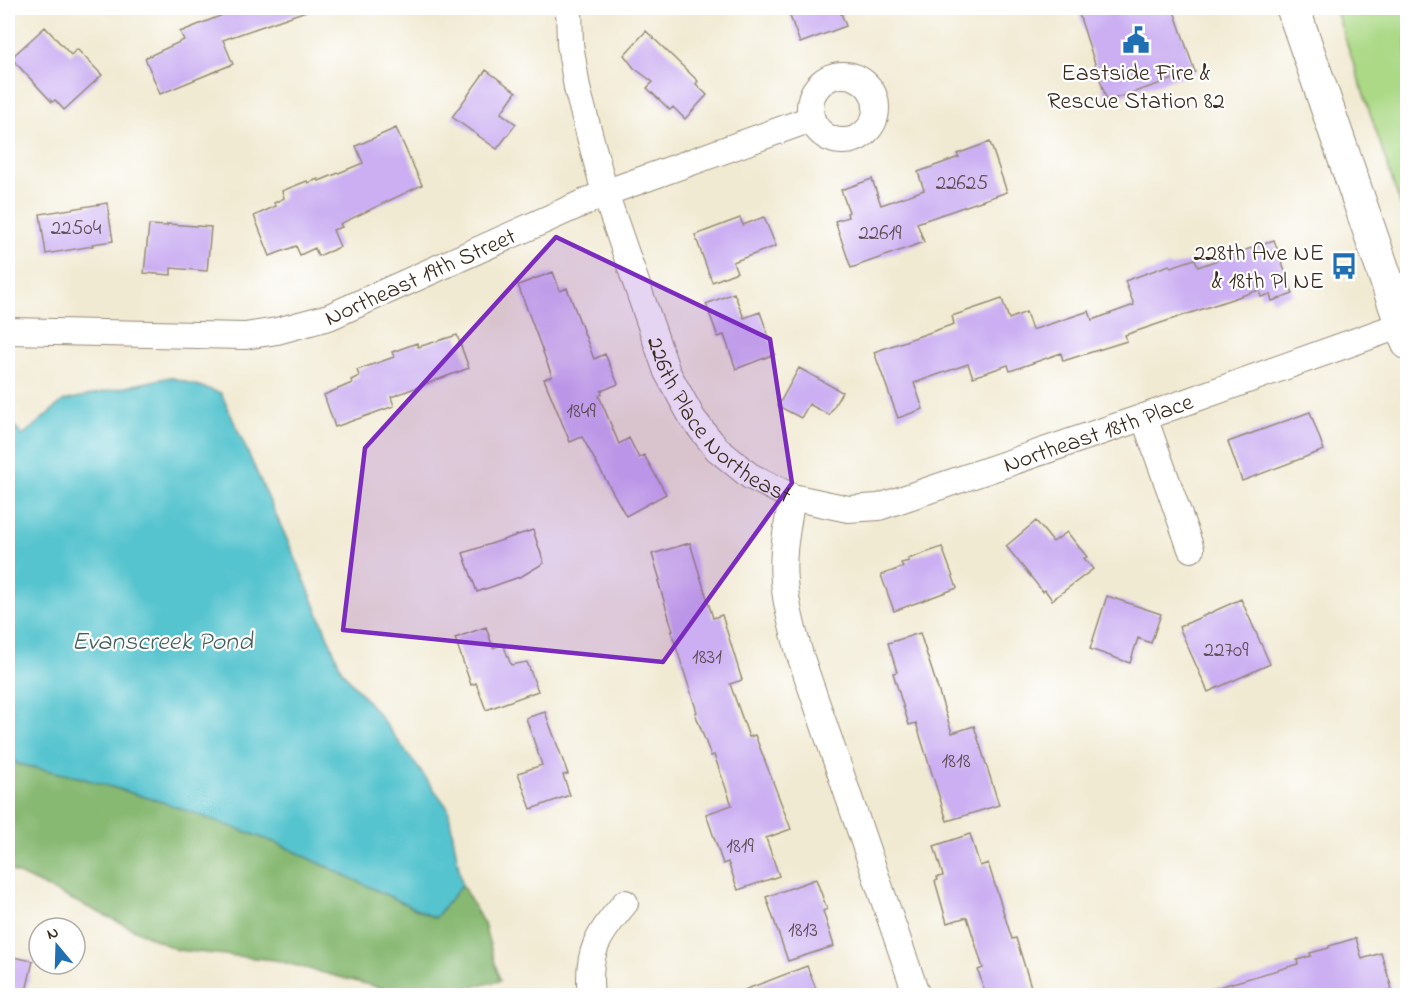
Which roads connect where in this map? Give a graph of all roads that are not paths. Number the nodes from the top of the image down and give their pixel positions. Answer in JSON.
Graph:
{"nodes":[{"id":1,"x":569,"y":8,"type":"edge"},
{"id":2,"x":1293,"y":8,"type":"edge"},
{"id":3,"x":811,"y":119,"type":"dead end"},
{"id":4,"x":605,"y":193,"type":"junction"},
{"id":5,"x":8,"y":331,"type":"edge"},
{"id":6,"x":1404,"y":334,"type":"edge"},
{"id":7,"x":1144,"y":417,"type":"junction"},
{"id":8,"x":792,"y":497,"type":"junction"},
{"id":9,"x":1191,"y":549,"type":"dead end"},
{"id":10,"x":625,"y":903,"type":"dead end"},
{"id":11,"x":591,"y":996,"type":"edge"},
{"id":12,"x":917,"y":996,"type":"edge"}],
"edges":[{"from":1,"to":4,"type":"street","name":"226th Place Northeast"},
{"from":2,"to":6,"type":"main road"},
{"from":3,"to":4,"type":"street","name":"Northeast 19th Street"},
{"from":4,"to":5,"type":"street","name":"Northeast 19th Street"},
{"from":4,"to":8,"type":"street","name":"226th Place Northeast"},
{"from":6,"to":7,"type":"street","name":"Northeast 18th Place"},
{"from":7,"to":8,"type":"street","name":"Northeast 18th Place"},
{"from":7,"to":9,"type":"street"},
{"from":8,"to":12,"type":"street","name":"226th Place Northeast"},
{"from":10,"to":11,"type":"street"}]}
